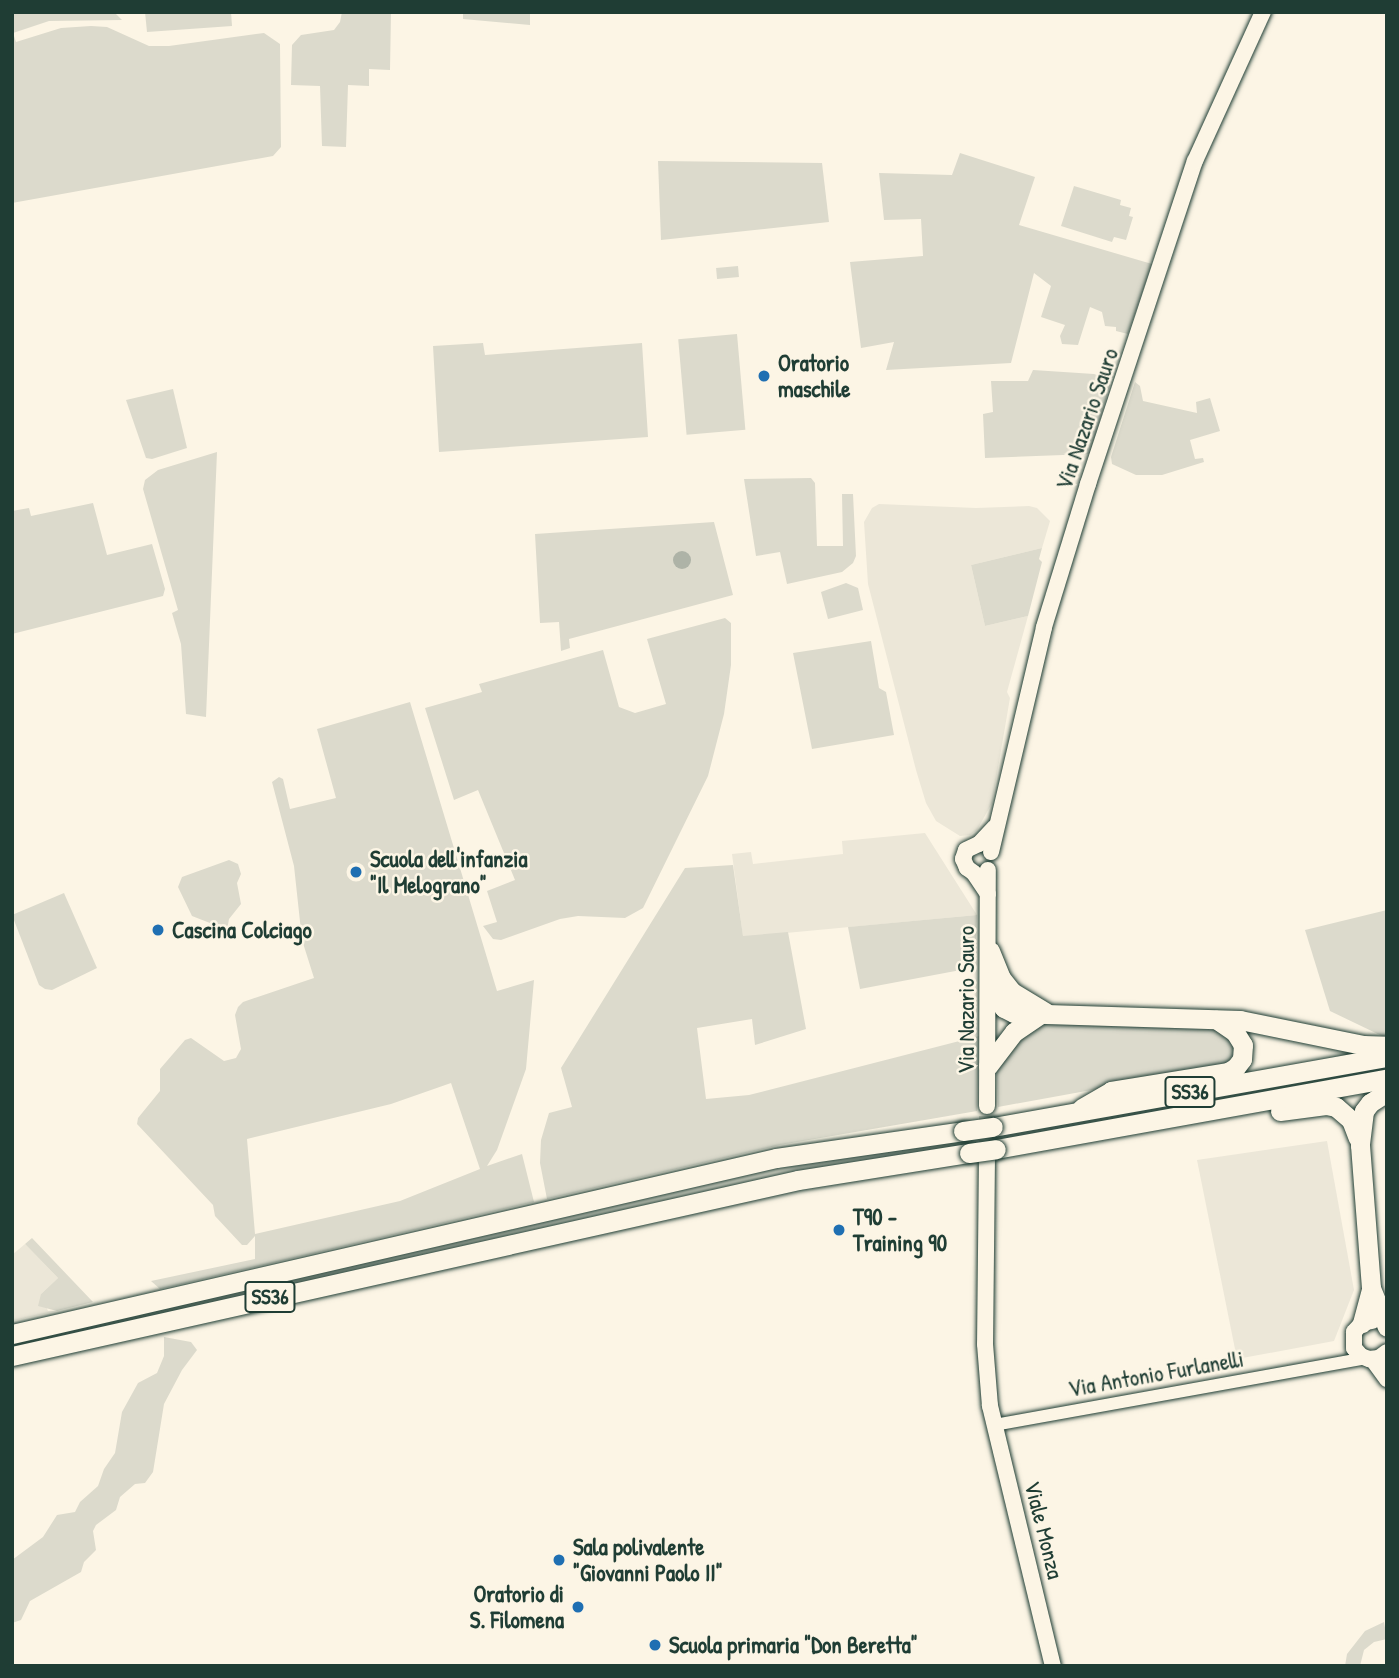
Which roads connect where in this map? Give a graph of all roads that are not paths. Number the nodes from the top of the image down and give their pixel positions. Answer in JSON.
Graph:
{"nodes":[{"id":1,"x":1263,"y":12,"type":"edge"},
{"id":2,"x":985,"y":848,"type":"junction"},
{"id":3,"x":981,"y":871,"type":"junction"},
{"id":4,"x":990,"y":951,"type":"junction"},
{"id":5,"x":1019,"y":998,"type":"junction"},
{"id":6,"x":992,"y":999,"type":"junction"},
{"id":7,"x":1045,"y":1012,"type":"junction"},
{"id":8,"x":1217,"y":1020,"type":"junction"},
{"id":9,"x":1387,"y":1046,"type":"edge"},
{"id":10,"x":1387,"y":1057,"type":"edge"},
{"id":11,"x":988,"y":1066,"type":"junction"},
{"id":12,"x":1387,"y":1079,"type":"edge"},
{"id":13,"x":1387,"y":1092,"type":"edge"},
{"id":14,"x":987,"y":1105,"type":"tunnel mouth"},
{"id":15,"x":1078,"y":1112,"type":"junction"},
{"id":16,"x":1203,"y":1113,"type":"junction"},
{"id":17,"x":1360,"y":1145,"type":"junction"},
{"id":18,"x":984,"y":1153,"type":"junction"},
{"id":19,"x":1371,"y":1288,"type":"junction"},
{"id":20,"x":1362,"y":1323,"type":"junction"},
{"id":21,"x":1387,"y":1327,"type":"edge"},
{"id":22,"x":12,"y":1334,"type":"edge"},
{"id":23,"x":1353,"y":1343,"type":"junction"},
{"id":24,"x":12,"y":1356,"type":"edge"},
{"id":25,"x":1381,"y":1358,"type":"edge"},
{"id":26,"x":1325,"y":1365,"type":"junction"},
{"id":27,"x":1387,"y":1379,"type":"edge"},
{"id":28,"x":994,"y":1425,"type":"junction"},
{"id":29,"x":1053,"y":1666,"type":"edge"}],
"edges":[{"from":1,"to":2,"type":"main road","name":"Via Nazario Sauro"},
{"from":2,"to":3,"type":"main road"},
{"from":2,"to":3,"type":"main road"},
{"from":3,"to":4,"type":"main road","name":"Via Nazario Sauro"},
{"from":4,"to":5,"type":"highway"},
{"from":4,"to":6,"type":"main road","name":"Via Nazario Sauro"},
{"from":5,"to":6,"type":"highway"},
{"from":5,"to":7,"type":"highway"},
{"from":6,"to":7,"type":"highway"},
{"from":6,"to":11,"type":"main road","name":"Via Nazario Sauro"},
{"from":7,"to":8,"type":"highway"},
{"from":7,"to":11,"type":"highway"},
{"from":8,"to":9,"type":"highway"},
{"from":8,"to":15,"type":"highway"},
{"from":10,"to":15,"type":"highway","number":"SS36"},
{"from":11,"to":14,"type":"main road","name":"Via Nazario Sauro"},
{"from":12,"to":16,"type":"highway","number":"SS36"},
{"from":13,"to":17,"type":"highway"},
{"from":15,"to":22,"type":"highway","number":"SS36","bridge":true},
{"from":16,"to":17,"type":"highway"},
{"from":16,"to":18,"type":"highway","number":"SS36"},
{"from":17,"to":19,"type":"highway"},
{"from":18,"to":24,"type":"highway","number":"SS36"},
{"from":18,"to":28,"type":"main road","name":"Viale Monza"},
{"from":19,"to":20,"type":"highway"},
{"from":19,"to":21,"type":"highway"},
{"from":20,"to":21,"type":"main road"},
{"from":20,"to":23,"type":"main road"},
{"from":23,"to":25,"type":"main road"},
{"from":23,"to":26,"type":"street","name":"Via Antonio Furlanelli"},
{"from":25,"to":26,"type":"street","name":"Via Antonio Furlanelli"},
{"from":25,"to":27,"type":"main road"},
{"from":26,"to":28,"type":"street","name":"Via Antonio Furlanelli"},
{"from":28,"to":29,"type":"main road","name":"Viale Monza"}]}
